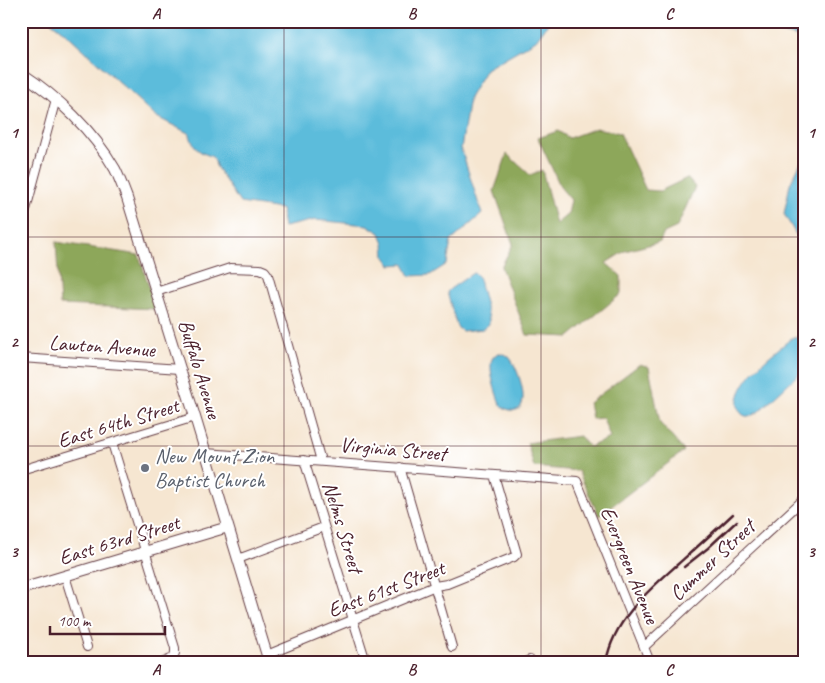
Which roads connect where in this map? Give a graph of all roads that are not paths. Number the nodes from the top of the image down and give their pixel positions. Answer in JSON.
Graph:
{"nodes":[{"id":1,"x":21,"y":73,"type":"edge"},
{"id":2,"x":56,"y":99,"type":"junction"},
{"id":3,"x":21,"y":228,"type":"edge"},
{"id":4,"x":156,"y":292,"type":"junction"},
{"id":5,"x":21,"y":358,"type":"edge"},
{"id":6,"x":180,"y":369,"type":"junction"},
{"id":7,"x":195,"y":417,"type":"junction"},
{"id":8,"x":112,"y":443,"type":"junction"},
{"id":9,"x":206,"y":453,"type":"junction"},
{"id":10,"x":304,"y":460,"type":"junction"},
{"id":11,"x":321,"y":461,"type":"junction"},
{"id":12,"x":400,"y":467,"type":"junction"},
{"id":13,"x":21,"y":470,"type":"edge"},
{"id":14,"x":494,"y":475,"type":"junction"},
{"id":15,"x":577,"y":481,"type":"joint"},
{"id":16,"x":804,"y":499,"type":"edge"},
{"id":17,"x":228,"y":527,"type":"junction"},
{"id":18,"x":324,"y":527,"type":"junction"},
{"id":19,"x":145,"y":551,"type":"junction"},
{"id":20,"x":238,"y":559,"type":"junction"},
{"id":21,"x":65,"y":576,"type":"junction"},
{"id":22,"x":435,"y":586,"type":"junction"},
{"id":23,"x":21,"y":589,"type":"edge"},
{"id":24,"x":354,"y":620,"type":"junction"},
{"id":25,"x":87,"y":647,"type":"dead end"},
{"id":26,"x":452,"y":647,"type":"dead end"},
{"id":27,"x":644,"y":647,"type":"junction"},
{"id":28,"x":268,"y":658,"type":"edge"},
{"id":29,"x":164,"y":662,"type":"edge"},
{"id":30,"x":366,"y":662,"type":"edge"},
{"id":31,"x":650,"y":662,"type":"edge"}],
"edges":[{"from":1,"to":2,"type":"street","name":"Buffalo Avenue"},
{"from":2,"to":3,"type":"street"},
{"from":2,"to":4,"type":"street","name":"Buffalo Avenue"},
{"from":4,"to":6,"type":"street","name":"Buffalo Avenue"},
{"from":4,"to":11,"type":"street","name":"Nelms Street"},
{"from":5,"to":6,"type":"street","name":"Lawton Avenue"},
{"from":6,"to":7,"type":"street","name":"Buffalo Avenue"},
{"from":7,"to":8,"type":"street","name":"East 64th Street"},
{"from":7,"to":9,"type":"street","name":"Buffalo Avenue"},
{"from":8,"to":13,"type":"street","name":"East 64th Street"},
{"from":8,"to":19,"type":"street"},
{"from":9,"to":10,"type":"street","name":"Virginia Street"},
{"from":9,"to":17,"type":"street","name":"Buffalo Avenue"},
{"from":10,"to":11,"type":"street","name":"Virginia Street"},
{"from":10,"to":18,"type":"street","name":"Nelms Street"},
{"from":11,"to":12,"type":"street","name":"Virginia Street"},
{"from":12,"to":14,"type":"street","name":"Virginia Street"},
{"from":12,"to":22,"type":"street"},
{"from":14,"to":15,"type":"street","name":"Virginia Street"},
{"from":14,"to":22,"type":"street","name":"East 61st Street"},
{"from":15,"to":27,"type":"street","name":"Evergreen Avenue"},
{"from":16,"to":27,"type":"street","name":"Cummer Street"},
{"from":17,"to":19,"type":"street","name":"East 63rd Street"},
{"from":17,"to":20,"type":"street","name":"Buffalo Avenue"},
{"from":18,"to":20,"type":"street"},
{"from":18,"to":24,"type":"street","name":"Nelms Street"},
{"from":19,"to":21,"type":"street","name":"East 63rd Street"},
{"from":19,"to":29,"type":"street"},
{"from":20,"to":28,"type":"street","name":"Buffalo Avenue"},
{"from":21,"to":23,"type":"street","name":"East 63rd Street"},
{"from":21,"to":25,"type":"street"},
{"from":22,"to":24,"type":"street","name":"East 61st Street"},
{"from":22,"to":26,"type":"street"},
{"from":24,"to":28,"type":"street","name":"East 61st Street"},
{"from":24,"to":30,"type":"street","name":"Nelms Street"},
{"from":27,"to":31,"type":"street","name":"Evergreen Avenue"}]}
